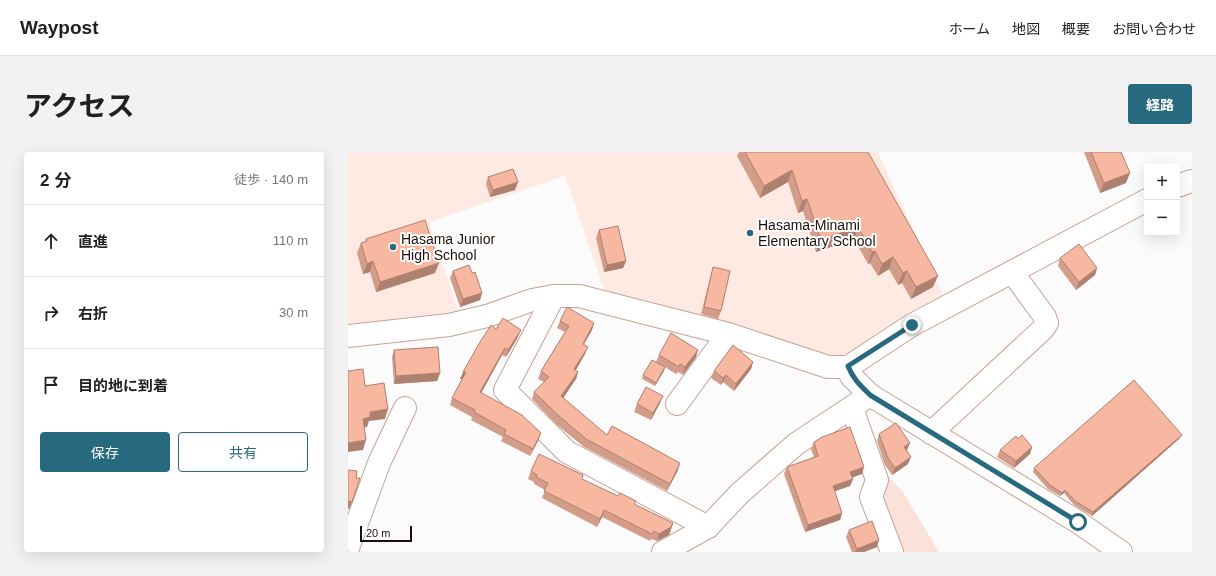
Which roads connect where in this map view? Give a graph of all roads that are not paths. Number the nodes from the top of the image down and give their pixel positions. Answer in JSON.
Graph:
{"nodes":[{"id":1,"x":1192,"y":181,"type":"edge"},
{"id":2,"x":1180,"y":185,"type":"edge"},
{"id":3,"x":1144,"y":202,"type":"edge"},
{"id":4,"x":1012,"y":272,"type":"junction"},
{"id":5,"x":554,"y":296,"type":"junction"},
{"id":6,"x":728,"y":334,"type":"junction"},
{"id":7,"x":348,"y":336,"type":"edge"},
{"id":8,"x":848,"y":366,"type":"junction"},
{"id":9,"x":870,"y":395,"type":"junction"},
{"id":10,"x":677,"y":404,"type":"dead end"},
{"id":11,"x":405,"y":408,"type":"dead end"},
{"id":12,"x":852,"y":408,"type":"junction"},
{"id":13,"x":931,"y":433,"type":"junction"},
{"id":14,"x":708,"y":527,"type":"junction"},
{"id":15,"x":348,"y":548,"type":"edge"},
{"id":16,"x":662,"y":552,"type":"edge"},
{"id":17,"x":892,"y":552,"type":"edge"},
{"id":18,"x":1121,"y":552,"type":"edge"}],
"edges":[{"from":1,"to":2,"type":"street"},
{"from":3,"to":4,"type":"street"},
{"from":4,"to":8,"type":"street"},
{"from":4,"to":13,"type":"street"},
{"from":5,"to":6,"type":"street"},
{"from":5,"to":7,"type":"street"},
{"from":5,"to":14,"type":"street"},
{"from":6,"to":8,"type":"street"},
{"from":6,"to":10,"type":"street"},
{"from":8,"to":9,"type":"street"},
{"from":9,"to":12,"type":"street"},
{"from":9,"to":13,"type":"street"},
{"from":11,"to":15,"type":"street"},
{"from":12,"to":14,"type":"street"},
{"from":12,"to":17,"type":"street"},
{"from":13,"to":18,"type":"street"},
{"from":14,"to":16,"type":"street"}]}
